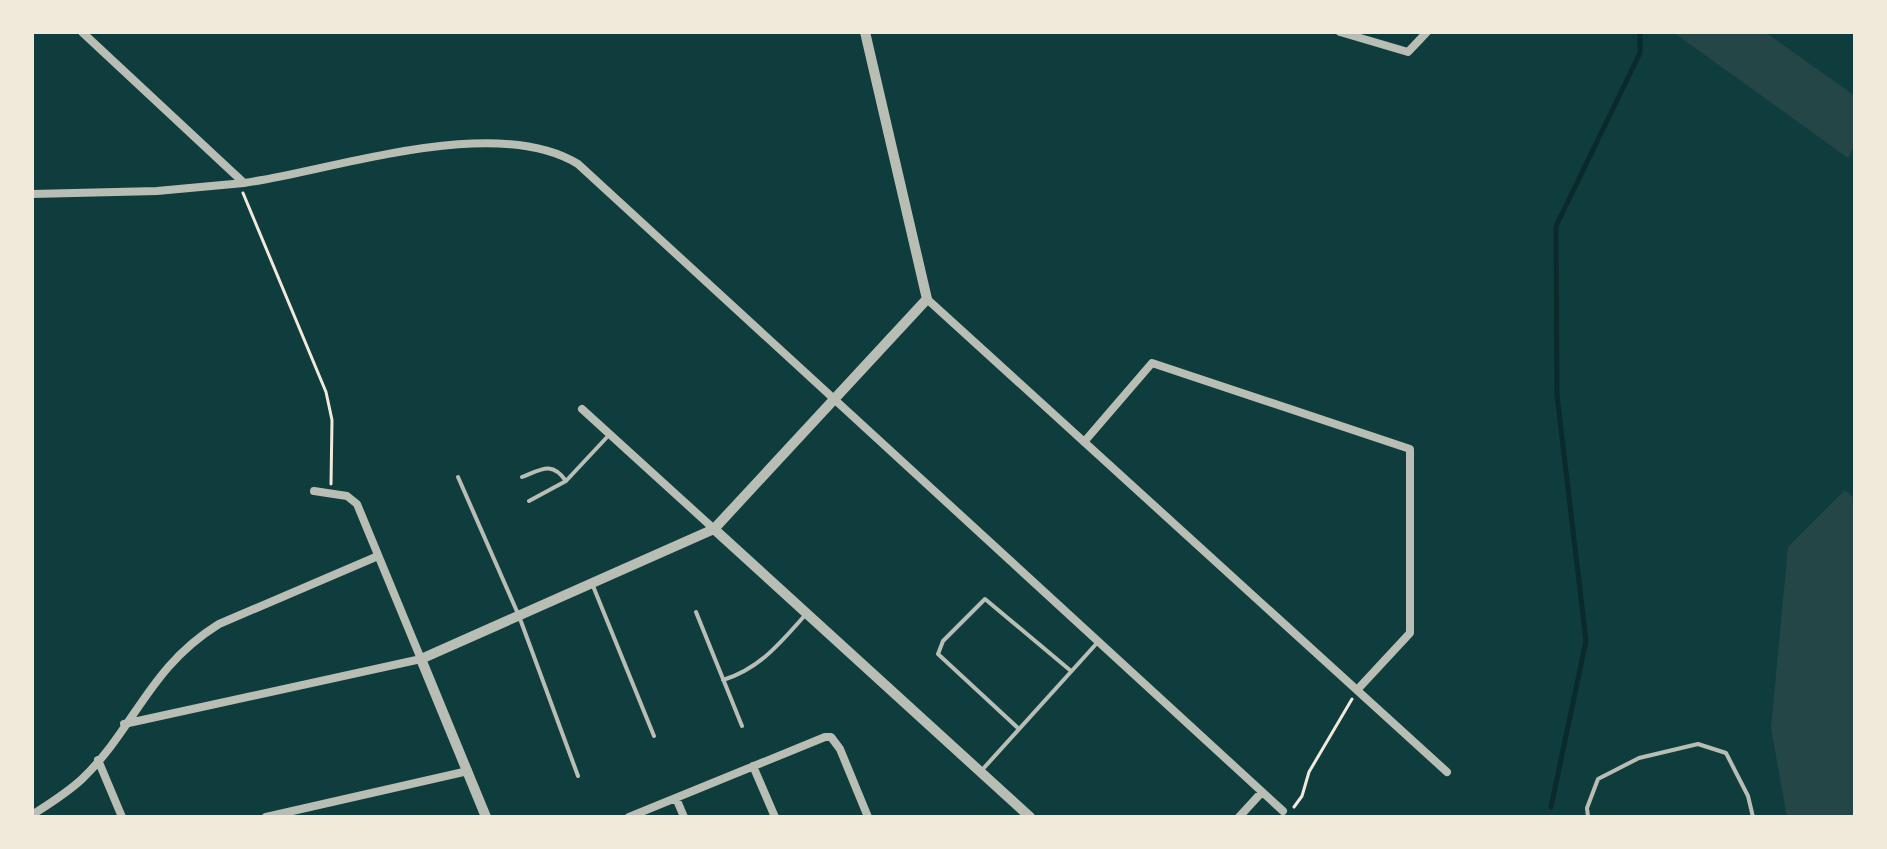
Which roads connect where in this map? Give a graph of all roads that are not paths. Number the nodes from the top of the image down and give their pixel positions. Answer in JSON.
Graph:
{"nodes":[{"id":1,"x":82,"y":32,"type":"edge"},
{"id":2,"x":865,"y":32,"type":"edge"},
{"id":3,"x":1340,"y":32,"type":"edge"},
{"id":4,"x":1427,"y":32,"type":"edge"},
{"id":5,"x":244,"y":183,"type":"junction"},
{"id":6,"x":32,"y":194,"type":"edge"},
{"id":7,"x":927,"y":299,"type":"junction"},
{"id":8,"x":832,"y":401,"type":"junction"},
{"id":9,"x":582,"y":409,"type":"dead end"},
{"id":10,"x":610,"y":434,"type":"junction"},
{"id":11,"x":1084,"y":442,"type":"junction"},
{"id":12,"x":458,"y":477,"type":"dead end"},
{"id":13,"x":522,"y":477,"type":"dead end"},
{"id":14,"x":566,"y":481,"type":"junction"},
{"id":15,"x":314,"y":491,"type":"dead end"},
{"id":16,"x":529,"y":501,"type":"dead end"},
{"id":17,"x":714,"y":529,"type":"junction"},
{"id":18,"x":378,"y":556,"type":"junction"},
{"id":19,"x":592,"y":584,"type":"junction"},
{"id":20,"x":696,"y":612,"type":"dead end"},
{"id":21,"x":807,"y":613,"type":"junction"},
{"id":22,"x":519,"y":616,"type":"junction"},
{"id":23,"x":1098,"y":642,"type":"junction"},
{"id":24,"x":421,"y":659,"type":"junction"},
{"id":25,"x":1071,"y":671,"type":"junction"},
{"id":26,"x":723,"y":680,"type":"junction"},
{"id":27,"x":1357,"y":690,"type":"junction"},
{"id":28,"x":124,"y":724,"type":"junction"},
{"id":29,"x":742,"y":726,"type":"dead end"},
{"id":30,"x":1019,"y":729,"type":"junction"},
{"id":31,"x":654,"y":736,"type":"dead end"},
{"id":32,"x":98,"y":760,"type":"junction"},
{"id":33,"x":753,"y":766,"type":"junction"},
{"id":34,"x":468,"y":771,"type":"junction"},
{"id":35,"x":980,"y":772,"type":"junction"},
{"id":36,"x":1447,"y":772,"type":"dead end"},
{"id":37,"x":578,"y":776,"type":"dead end"},
{"id":38,"x":1262,"y":792,"type":"junction"},
{"id":39,"x":676,"y":798,"type":"junction"},
{"id":40,"x":1283,"y":811,"type":"road end"},
{"id":41,"x":32,"y":815,"type":"edge"},
{"id":42,"x":122,"y":817,"type":"edge"},
{"id":43,"x":266,"y":817,"type":"edge"},
{"id":44,"x":486,"y":817,"type":"edge"},
{"id":45,"x":629,"y":817,"type":"edge"},
{"id":46,"x":684,"y":817,"type":"edge"},
{"id":47,"x":775,"y":817,"type":"edge"},
{"id":48,"x":868,"y":817,"type":"edge"},
{"id":49,"x":1030,"y":817,"type":"edge"},
{"id":50,"x":1239,"y":817,"type":"edge"},
{"id":51,"x":1588,"y":817,"type":"edge"},
{"id":52,"x":1753,"y":817,"type":"edge"}],
"edges":[{"from":1,"to":5,"type":"street"},
{"from":2,"to":7,"type":"street"},
{"from":3,"to":4,"type":"street"},
{"from":5,"to":6,"type":"street"},
{"from":5,"to":8,"type":"street"},
{"from":7,"to":8,"type":"street"},
{"from":7,"to":11,"type":"street"},
{"from":8,"to":17,"type":"street"},
{"from":8,"to":23,"type":"street"},
{"from":9,"to":10,"type":"street"},
{"from":10,"to":14,"type":"lane"},
{"from":10,"to":17,"type":"street"},
{"from":11,"to":27,"type":"street"},
{"from":11,"to":27,"type":"street"},
{"from":12,"to":22,"type":"lane"},
{"from":13,"to":14,"type":"lane"},
{"from":14,"to":16,"type":"lane"},
{"from":15,"to":18,"type":"street"},
{"from":17,"to":19,"type":"street"},
{"from":17,"to":21,"type":"street"},
{"from":18,"to":24,"type":"street"},
{"from":18,"to":28,"type":"street"},
{"from":19,"to":22,"type":"street"},
{"from":19,"to":31,"type":"lane"},
{"from":20,"to":26,"type":"lane"},
{"from":21,"to":26,"type":"lane"},
{"from":21,"to":35,"type":"street"},
{"from":22,"to":24,"type":"street"},
{"from":22,"to":37,"type":"lane"},
{"from":23,"to":25,"type":"lane"},
{"from":23,"to":38,"type":"street"},
{"from":24,"to":28,"type":"street"},
{"from":24,"to":34,"type":"street"},
{"from":25,"to":30,"type":"lane"},
{"from":25,"to":30,"type":"lane"},
{"from":26,"to":29,"type":"lane"},
{"from":27,"to":36,"type":"street"},
{"from":28,"to":32,"type":"street"},
{"from":30,"to":35,"type":"lane"},
{"from":32,"to":41,"type":"street"},
{"from":32,"to":42,"type":"street"},
{"from":33,"to":39,"type":"street"},
{"from":33,"to":47,"type":"street"},
{"from":33,"to":48,"type":"street"},
{"from":34,"to":43,"type":"street"},
{"from":34,"to":44,"type":"street"},
{"from":35,"to":49,"type":"street"},
{"from":38,"to":40,"type":"street"},
{"from":38,"to":50,"type":"street"},
{"from":39,"to":45,"type":"street"},
{"from":39,"to":46,"type":"street"},
{"from":51,"to":52,"type":"lane"}]}
